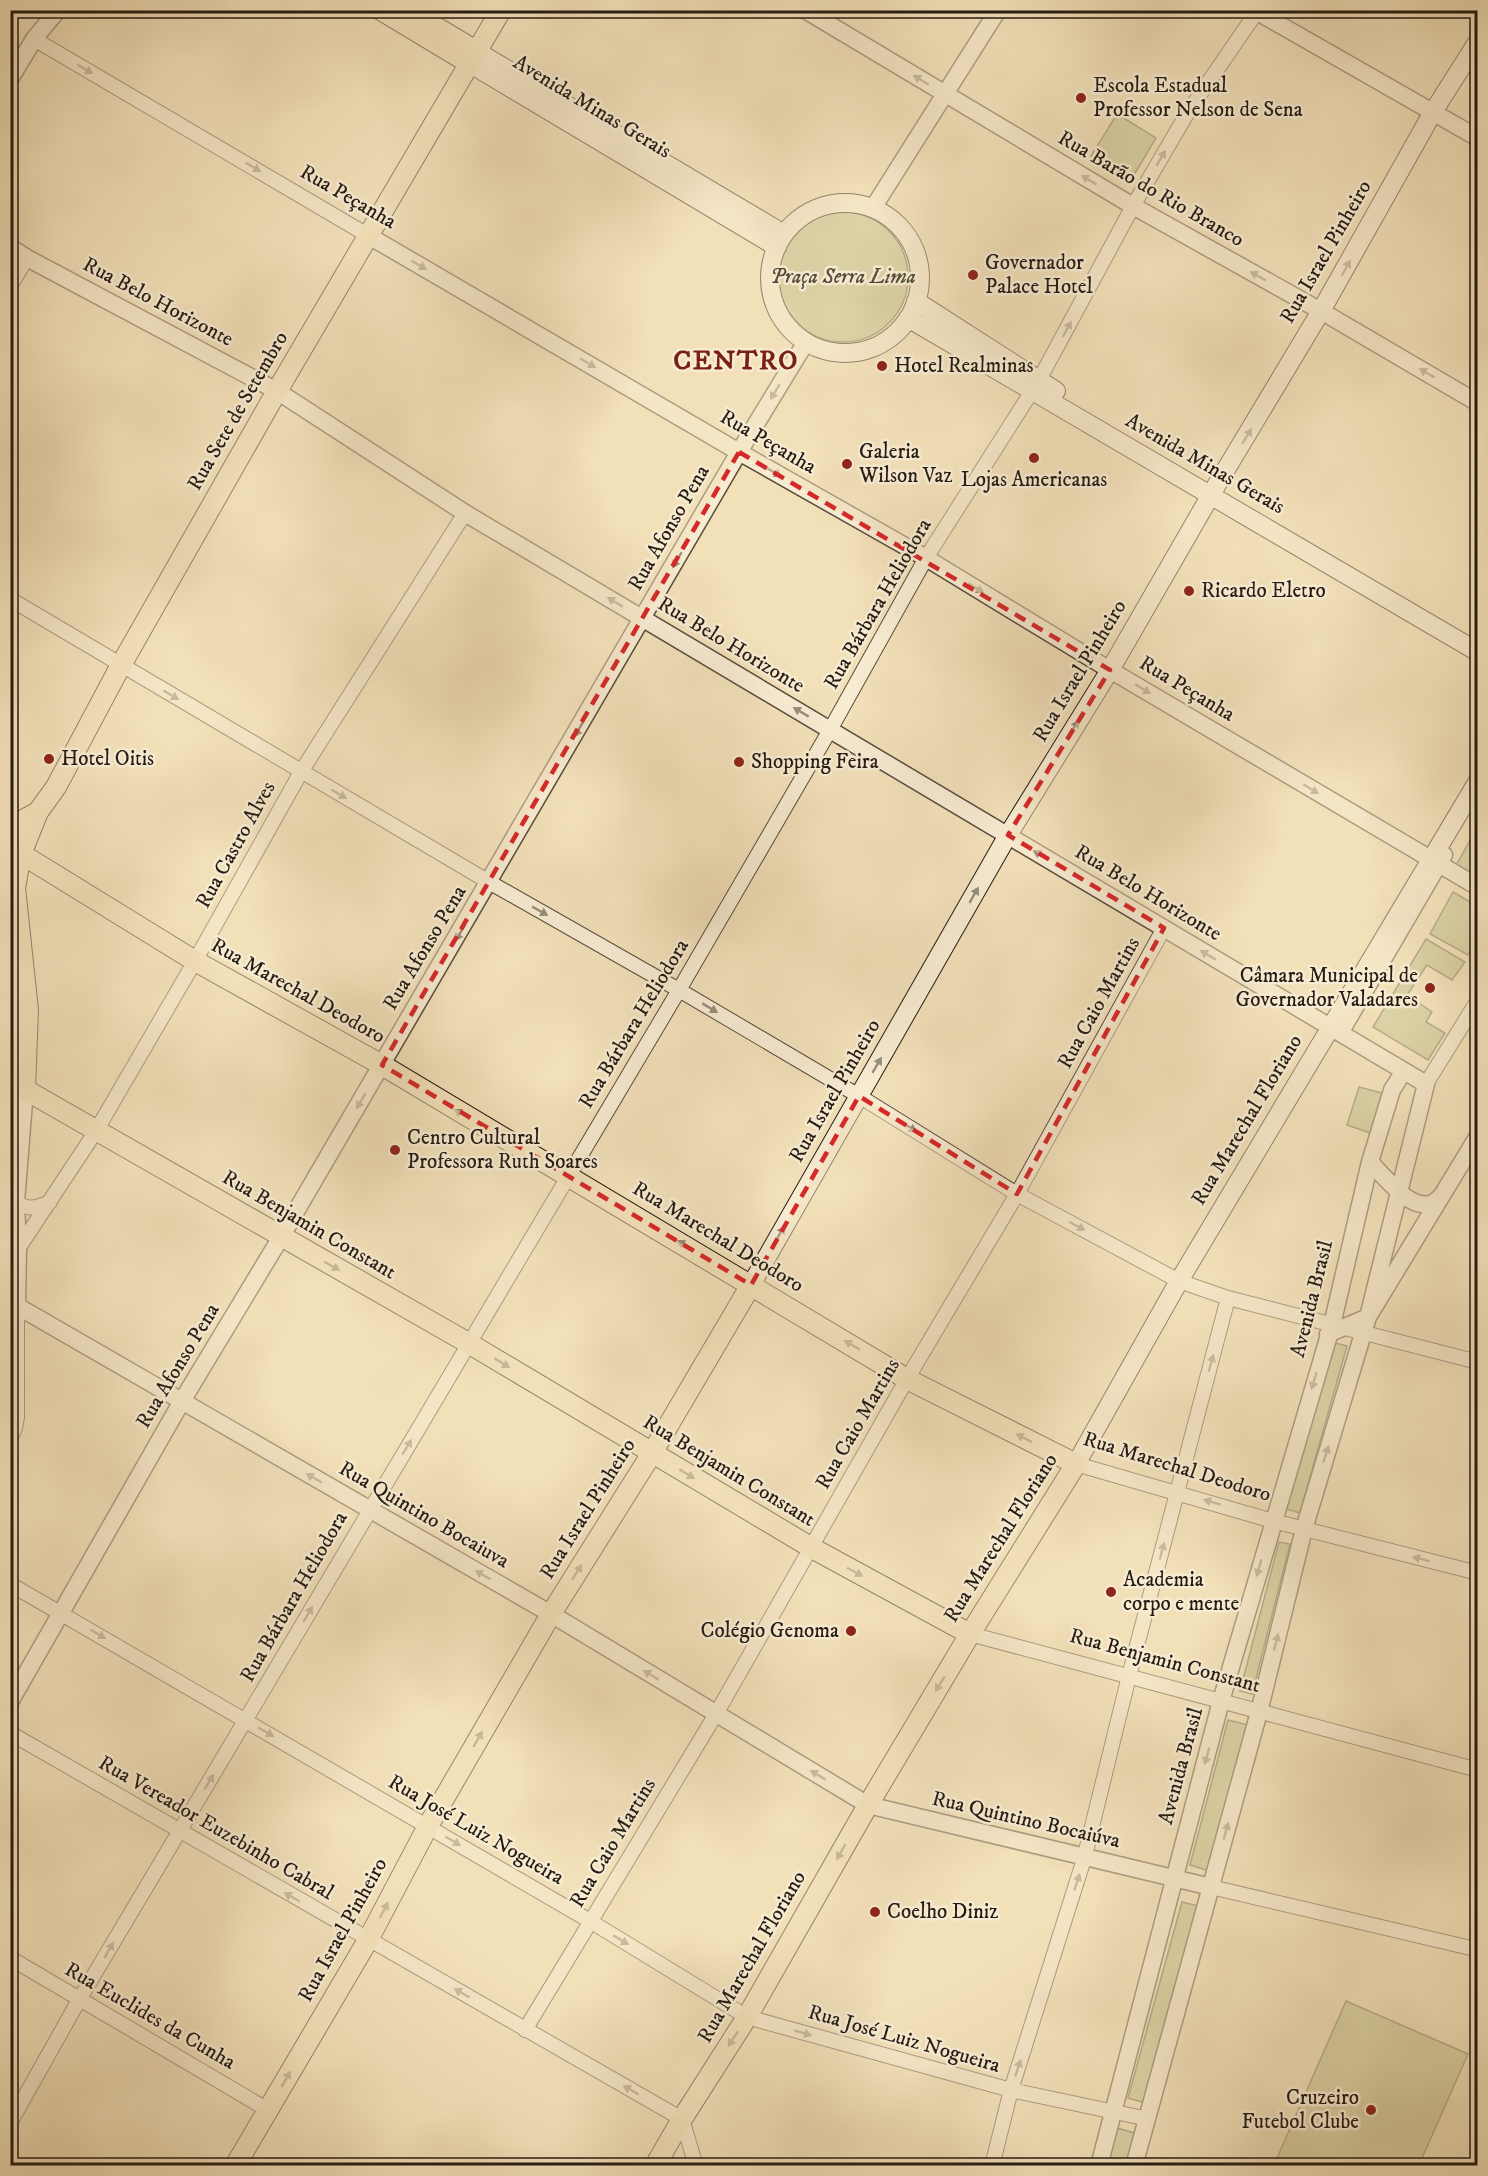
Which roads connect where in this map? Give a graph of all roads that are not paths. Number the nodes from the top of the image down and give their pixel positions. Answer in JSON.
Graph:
{"nodes":[{"id":1,"x":58,"y":10,"type":"edge"},
{"id":2,"x":381,"y":10,"type":"edge"},
{"id":3,"x":408,"y":10,"type":"edge"},
{"id":4,"x":501,"y":10,"type":"edge"},
{"id":5,"x":805,"y":10,"type":"edge"},
{"id":6,"x":998,"y":10,"type":"edge"},
{"id":7,"x":1257,"y":11,"type":"edge"},
{"id":8,"x":34,"y":39,"type":"junction"},
{"id":9,"x":1478,"y":41,"type":"edge"},
{"id":10,"x":472,"y":57,"type":"junction"},
{"id":11,"x":10,"y":79,"type":"edge"},
{"id":12,"x":946,"y":95,"type":"junction"},
{"id":13,"x":1433,"y":112,"type":"junction"},
{"id":14,"x":1478,"y":138,"type":"edge"},
{"id":15,"x":1133,"y":206,"type":"junction"},
{"id":16,"x":873,"y":208,"type":"junction"},
{"id":17,"x":369,"y":236,"type":"junction"},
{"id":18,"x":780,"y":240,"type":"junction"},
{"id":19,"x":10,"y":247,"type":"edge"},
{"id":20,"x":27,"y":258,"type":"junction"},
{"id":21,"x":10,"y":286,"type":"edge"},
{"id":22,"x":916,"y":301,"type":"junction"},
{"id":23,"x":1321,"y":311,"type":"junction"},
{"id":24,"x":908,"y":318,"type":"junction"},
{"id":25,"x":806,"y":342,"type":"junction"},
{"id":26,"x":1036,"y":386,"type":"junction"},
{"id":27,"x":277,"y":391,"type":"junction"},
{"id":28,"x":1478,"y":403,"type":"edge"},
{"id":29,"x":739,"y":452,"type":"junction"},
{"id":30,"x":1214,"y":491,"type":"junction"},
{"id":31,"x":465,"y":513,"type":"junction"},
{"id":32,"x":926,"y":558,"type":"junction"},
{"id":33,"x":10,"y":599,"type":"edge"},
{"id":34,"x":643,"y":619,"type":"junction"},
{"id":35,"x":1478,"y":638,"type":"edge"},
{"id":36,"x":1478,"y":652,"type":"edge"},
{"id":37,"x":121,"y":665,"type":"junction"},
{"id":38,"x":1110,"y":670,"type":"junction"},
{"id":39,"x":831,"y":730,"type":"junction"},
{"id":40,"x":301,"y":772,"type":"junction"},
{"id":41,"x":1478,"y":781,"type":"edge"},
{"id":42,"x":1478,"y":798,"type":"edge"},
{"id":43,"x":38,"y":812,"type":"junction"},
{"id":44,"x":10,"y":827,"type":"edge"},
{"id":45,"x":1008,"y":835,"type":"junction"},
{"id":46,"x":16,"y":850,"type":"edge"},
{"id":47,"x":1435,"y":862,"type":"junction"},
{"id":48,"x":489,"y":882,"type":"junction"},
{"id":49,"x":1478,"y":887,"type":"edge"},
{"id":50,"x":1164,"y":928,"type":"junction"},
{"id":51,"x":195,"y":962,"type":"junction"},
{"id":52,"x":679,"y":990,"type":"junction"},
{"id":53,"x":1478,"y":1000,"type":"edge"},
{"id":54,"x":28,"y":1010,"type":"junction"},
{"id":55,"x":1335,"y":1030,"type":"junction"},
{"id":56,"x":10,"y":1051,"type":"edge"},
{"id":57,"x":382,"y":1065,"type":"junction"},
{"id":58,"x":1404,"y":1071,"type":"junction"},
{"id":59,"x":1426,"y":1084,"type":"junction"},
{"id":60,"x":18,"y":1085,"type":"edge"},
{"id":61,"x":860,"y":1096,"type":"junction"},
{"id":62,"x":96,"y":1131,"type":"junction"},
{"id":63,"x":1478,"y":1136,"type":"edge"},
{"id":64,"x":1370,"y":1162,"type":"junction"},
{"id":65,"x":568,"y":1177,"type":"junction"},
{"id":66,"x":1446,"y":1190,"type":"junction"},
{"id":67,"x":1399,"y":1191,"type":"junction"},
{"id":68,"x":1017,"y":1194,"type":"junction"},
{"id":69,"x":50,"y":1202,"type":"junction"},
{"id":70,"x":12,"y":1203,"type":"edge"},
{"id":71,"x":281,"y":1238,"type":"junction"},
{"id":72,"x":18,"y":1248,"type":"junction"},
{"id":73,"x":14,"y":1278,"type":"edge"},
{"id":74,"x":1179,"y":1281,"type":"junction"},
{"id":75,"x":751,"y":1285,"type":"junction"},
{"id":76,"x":1228,"y":1298,"type":"junction"},
{"id":77,"x":16,"y":1306,"type":"junction"},
{"id":78,"x":1368,"y":1317,"type":"junction"},
{"id":79,"x":1334,"y":1329,"type":"junction"},
{"id":80,"x":1362,"y":1334,"type":"junction"},
{"id":81,"x":470,"y":1344,"type":"junction"},
{"id":82,"x":13,"y":1346,"type":"edge"},
{"id":83,"x":1478,"y":1362,"type":"edge"},
{"id":84,"x":907,"y":1379,"type":"junction"},
{"id":85,"x":182,"y":1401,"type":"junction"},
{"id":86,"x":10,"y":1440,"type":"edge"},
{"id":87,"x":652,"y":1453,"type":"junction"},
{"id":88,"x":1076,"y":1464,"type":"junction"},
{"id":89,"x":1177,"y":1492,"type":"junction"},
{"id":90,"x":369,"y":1509,"type":"junction"},
{"id":91,"x":1273,"y":1521,"type":"junction"},
{"id":92,"x":1304,"y":1529,"type":"junction"},
{"id":93,"x":812,"y":1548,"type":"junction"},
{"id":94,"x":1478,"y":1573,"type":"edge"},
{"id":95,"x":10,"y":1584,"type":"edge"},
{"id":96,"x":62,"y":1613,"type":"junction"},
{"id":97,"x":551,"y":1614,"type":"junction"},
{"id":98,"x":970,"y":1634,"type":"junction"},
{"id":99,"x":1129,"y":1676,"type":"junction"},
{"id":100,"x":1221,"y":1701,"type":"junction"},
{"id":101,"x":10,"y":1702,"type":"edge"},
{"id":102,"x":1258,"y":1712,"type":"junction"},
{"id":103,"x":716,"y":1714,"type":"junction"},
{"id":104,"x":246,"y":1720,"type":"junction"},
{"id":105,"x":10,"y":1733,"type":"edge"},
{"id":106,"x":1478,"y":1770,"type":"edge"},
{"id":107,"x":868,"y":1805,"type":"junction"},
{"id":108,"x":428,"y":1826,"type":"junction"},
{"id":109,"x":179,"y":1832,"type":"junction"},
{"id":110,"x":1084,"y":1859,"type":"junction"},
{"id":111,"x":1174,"y":1878,"type":"junction"},
{"id":112,"x":1211,"y":1887,"type":"junction"},
{"id":113,"x":590,"y":1921,"type":"junction"},
{"id":114,"x":368,"y":1940,"type":"junction"},
{"id":115,"x":1476,"y":1944,"type":"edge"},
{"id":116,"x":10,"y":1958,"type":"edge"},
{"id":117,"x":80,"y":2000,"type":"junction"},
{"id":118,"x":747,"y":2017,"type":"junction"},
{"id":119,"x":525,"y":2030,"type":"junction"},
{"id":120,"x":1011,"y":2090,"type":"junction"},
{"id":121,"x":268,"y":2110,"type":"junction"},
{"id":122,"x":1114,"y":2112,"type":"junction"},
{"id":123,"x":682,"y":2119,"type":"junction"},
{"id":124,"x":1148,"y":2119,"type":"junction"},
{"id":125,"x":10,"y":2123,"type":"edge"},
{"id":126,"x":235,"y":2166,"type":"edge"},
{"id":127,"x":655,"y":2166,"type":"edge"},
{"id":128,"x":696,"y":2166,"type":"edge"},
{"id":129,"x":992,"y":2166,"type":"edge"},
{"id":130,"x":1099,"y":2166,"type":"edge"},
{"id":131,"x":1134,"y":2166,"type":"edge"}],
"edges":[{"from":1,"to":8,"type":"street"},
{"from":2,"to":10,"type":"main road","name":"Avenida Minas Gerais"},
{"from":3,"to":10,"type":"main road","name":"Avenida Minas Gerais"},
{"from":4,"to":10,"type":"main road","name":"Rua Sete de Setembro"},
{"from":12,"to":5,"type":"street","name":"Rua Barão do Rio Branco","one_way":true},
{"from":6,"to":12,"type":"street"},
{"from":7,"to":13,"type":"street"},
{"from":15,"to":7,"type":"street","name":"Rua Bárbara Heliodora","one_way":true},
{"from":8,"to":11,"type":"street"},
{"from":8,"to":17,"type":"street","name":"Rua Peçanha","one_way":true},
{"from":9,"to":13,"type":"main road","name":"Rua Israel Pinheiro"},
{"from":10,"to":17,"type":"main road","name":"Rua Sete de Setembro"},
{"from":10,"to":18,"type":"main road","name":"Avenida Minas Gerais"},
{"from":15,"to":12,"type":"street","name":"Rua Barão do Rio Branco","one_way":true},
{"from":12,"to":16,"type":"street"},
{"from":13,"to":14,"type":"street"},
{"from":23,"to":13,"type":"main road","name":"Rua Israel Pinheiro","one_way":true},
{"from":23,"to":15,"type":"street","name":"Rua Barão do Rio Branco","one_way":true},
{"from":26,"to":15,"type":"street","name":"Rua Bárbara Heliodora","one_way":true},
{"from":16,"to":18,"type":"main road"},
{"from":16,"to":22,"type":"main road"},
{"from":17,"to":27,"type":"main road","name":"Rua Sete de Setembro"},
{"from":17,"to":29,"type":"street","name":"Rua Peçanha","one_way":true},
{"from":18,"to":25,"type":"main road"},
{"from":19,"to":20,"type":"street","name":"Rua Belo Horizonte"},
{"from":20,"to":21,"type":"street"},
{"from":20,"to":27,"type":"street","name":"Rua Belo Horizonte"},
{"from":22,"to":24,"type":"main road"},
{"from":22,"to":26,"type":"main road","name":"Avenida Minas Gerais"},
{"from":28,"to":23,"type":"street","name":"Rua Barão do Rio Branco","one_way":true},
{"from":30,"to":23,"type":"main road","name":"Rua Israel Pinheiro","one_way":true},
{"from":24,"to":25,"type":"main road"},
{"from":24,"to":26,"type":"main road","name":"Avenida Minas Gerais"},
{"from":25,"to":29,"type":"street","name":"Rua Afonso Pena","one_way":true},
{"from":26,"to":30,"type":"main road","name":"Avenida Minas Gerais"},
{"from":26,"to":32,"type":"street","name":"Rua Bárbara Heliodora"},
{"from":27,"to":31,"type":"street","name":"Rua Belo Horizonte"},
{"from":27,"to":37,"type":"main road","name":"Rua Sete de Setembro"},
{"from":29,"to":32,"type":"street","name":"Rua Peçanha","one_way":true},
{"from":29,"to":34,"type":"street","name":"Rua Afonso Pena","one_way":true},
{"from":30,"to":35,"type":"main road","name":"Avenida Minas Gerais"},
{"from":30,"to":36,"type":"main road","name":"Avenida Minas Gerais"},
{"from":30,"to":38,"type":"main road","name":"Rua Israel Pinheiro"},
{"from":34,"to":31,"type":"street","name":"Rua Belo Horizonte","one_way":true},
{"from":31,"to":40,"type":"street","name":"Rua Castro Alves"},
{"from":32,"to":38,"type":"street","name":"Rua Peçanha","one_way":true},
{"from":32,"to":39,"type":"street","name":"Rua Bárbara Heliodora"},
{"from":33,"to":37,"type":"street"},
{"from":39,"to":34,"type":"street","name":"Rua Belo Horizonte","one_way":true},
{"from":34,"to":48,"type":"street","name":"Rua Afonso Pena","one_way":true},
{"from":37,"to":40,"type":"street","one_way":true},
{"from":37,"to":43,"type":"main road","name":"Rua Sete de Setembro"},
{"from":45,"to":38,"type":"main road","name":"Rua Israel Pinheiro","one_way":true},
{"from":38,"to":47,"type":"street","name":"Rua Peçanha","one_way":true},
{"from":39,"to":45,"type":"street","name":"Rua Belo Horizonte"},
{"from":39,"to":52,"type":"street","name":"Rua Bárbara Heliodora"},
{"from":40,"to":48,"type":"street","one_way":true},
{"from":40,"to":51,"type":"street","name":"Rua Castro Alves"},
{"from":41,"to":47,"type":"main road","name":"Rua Marechal Floriano"},
{"from":42,"to":47,"type":"street","name":"Rua Marechal Floriano"},
{"from":43,"to":44,"type":"main road","name":"Rua Sete de Setembro"},
{"from":43,"to":46,"type":"main road"},
{"from":50,"to":45,"type":"street","name":"Rua Belo Horizonte","one_way":true},
{"from":61,"to":45,"type":"main road","name":"Rua Israel Pinheiro","one_way":true},
{"from":46,"to":51,"type":"main road","name":"Rua Marechal Deodoro"},
{"from":46,"to":54,"type":"main road"},
{"from":47,"to":49,"type":"street","name":"Rua Peçanha"},
{"from":47,"to":55,"type":"main road","name":"Rua Marechal Floriano"},
{"from":48,"to":52,"type":"street","one_way":true},
{"from":48,"to":57,"type":"street","name":"Rua Afonso Pena","one_way":true},
{"from":55,"to":50,"type":"street","name":"Rua Belo Horizonte","one_way":true},
{"from":50,"to":68,"type":"street","name":"Rua Caio Martins"},
{"from":51,"to":57,"type":"main road","name":"Rua Marechal Deodoro"},
{"from":51,"to":62,"type":"street","name":"Rua Castro Alves"},
{"from":52,"to":61,"type":"street","one_way":true},
{"from":52,"to":65,"type":"street","name":"Rua Bárbara Heliodora"},
{"from":53,"to":59,"type":"street"},
{"from":54,"to":56,"type":"main road"},
{"from":54,"to":60,"type":"main road"},
{"from":55,"to":58,"type":"street","name":"Rua Belo Horizonte"},
{"from":55,"to":74,"type":"main road","name":"Rua Marechal Floriano"},
{"from":65,"to":57,"type":"main road","name":"Rua Marechal Deodoro","one_way":true},
{"from":57,"to":71,"type":"street","name":"Rua Afonso Pena","one_way":true},
{"from":58,"to":59,"type":"street","name":"Rua Belo Horizonte"},
{"from":58,"to":64,"type":"street","name":"Avenida Brasil"},
{"from":59,"to":67,"type":"street"},
{"from":60,"to":62,"type":"main road","name":"Rua Benjamin Constant"},
{"from":60,"to":70,"type":"street"},
{"from":61,"to":68,"type":"street","one_way":true},
{"from":75,"to":61,"type":"main road","name":"Rua Israel Pinheiro","one_way":true},
{"from":62,"to":69,"type":"street","name":"Rua Castro Alves"},
{"from":62,"to":71,"type":"main road","name":"Rua Benjamin Constant"},
{"from":63,"to":66,"type":"street"},
{"from":64,"to":67,"type":"street"},
{"from":64,"to":79,"type":"street","name":"Avenida Brasil"},
{"from":75,"to":65,"type":"main road","name":"Rua Marechal Deodoro","one_way":true},
{"from":65,"to":81,"type":"street","name":"Rua Bárbara Heliodora"},
{"from":66,"to":67,"type":"street"},
{"from":66,"to":78,"type":"street"},
{"from":67,"to":78,"type":"street"},
{"from":68,"to":74,"type":"street","one_way":true},
{"from":68,"to":84,"type":"street","name":"Rua Caio Martins"},
{"from":69,"to":70,"type":"street"},
{"from":69,"to":72,"type":"street","name":"Rua Castro Alves"},
{"from":70,"to":72,"type":"street"},
{"from":71,"to":81,"type":"main road","name":"Rua Benjamin Constant","one_way":true},
{"from":71,"to":85,"type":"street","name":"Rua Afonso Pena"},
{"from":72,"to":73,"type":"street"},
{"from":73,"to":77,"type":"street"},
{"from":74,"to":76,"type":"street"},
{"from":74,"to":88,"type":"main road","name":"Rua Marechal Floriano"},
{"from":84,"to":75,"type":"main road","name":"Rua Marechal Deodoro","one_way":true},
{"from":75,"to":87,"type":"main road","name":"Rua Israel Pinheiro"},
{"from":76,"to":79,"type":"street"},
{"from":89,"to":76,"type":"street","one_way":true},
{"from":77,"to":82,"type":"street"},
{"from":77,"to":85,"type":"street","name":"Rua Quintino Bocaiuva"},
{"from":78,"to":79,"type":"street"},
{"from":78,"to":80,"type":"street"},
{"from":79,"to":80,"type":"street"},
{"from":79,"to":91,"type":"street","name":"Avenida Brasil","one_way":true},
{"from":80,"to":83,"type":"street"},
{"from":92,"to":80,"type":"street","one_way":true},
{"from":81,"to":87,"type":"main road","name":"Rua Benjamin Constant","one_way":true},
{"from":90,"to":81,"type":"street","name":"Rua Bárbara Heliodora","one_way":true},
{"from":82,"to":86,"type":"street"},
{"from":88,"to":84,"type":"main road","name":"Rua Marechal Deodoro","one_way":true},
{"from":84,"to":93,"type":"street","name":"Rua Caio Martins"},
{"from":90,"to":85,"type":"street","name":"Rua Quintino Bocaiuva","one_way":true},
{"from":85,"to":96,"type":"street","name":"Rua Afonso Pena"},
{"from":87,"to":93,"type":"main road","name":"Rua Benjamin Constant","one_way":true},
{"from":97,"to":87,"type":"main road","name":"Rua Israel Pinheiro","one_way":true},
{"from":88,"to":89,"type":"street","name":"Rua Marechal Deodoro"},
{"from":88,"to":98,"type":"main road","name":"Rua Marechal Floriano"},
{"from":91,"to":89,"type":"street","name":"Rua Marechal Deodoro","one_way":true},
{"from":99,"to":89,"type":"street","one_way":true},
{"from":97,"to":90,"type":"street","name":"Rua Quintino Bocaiuva","one_way":true},
{"from":104,"to":90,"type":"street","name":"Rua Bárbara Heliodora","one_way":true},
{"from":91,"to":92,"type":"street","name":"Rua Marechal Deodoro"},
{"from":91,"to":100,"type":"street","name":"Avenida Brasil","one_way":true},
{"from":94,"to":92,"type":"street","name":"Rua Marechal Deodoro","one_way":true},
{"from":102,"to":92,"type":"street","one_way":true},
{"from":93,"to":98,"type":"main road","name":"Rua Benjamin Constant","one_way":true},
{"from":93,"to":103,"type":"street","name":"Rua Caio Martins"},
{"from":95,"to":96,"type":"street","name":"Rua José Luiz Nogueira"},
{"from":96,"to":101,"type":"street","name":"Rua Afonso Pena"},
{"from":96,"to":104,"type":"street","name":"Rua José Luiz Nogueira","one_way":true},
{"from":103,"to":97,"type":"street","name":"Rua Quintino Bocaiuva","one_way":true},
{"from":108,"to":97,"type":"main road","name":"Rua Israel Pinheiro","one_way":true},
{"from":98,"to":99,"type":"street","name":"Rua Benjamin Constant"},
{"from":98,"to":107,"type":"main road","name":"Rua Marechal Floriano","one_way":true},
{"from":99,"to":100,"type":"street","name":"Rua Benjamin Constant"},
{"from":99,"to":110,"type":"street"},
{"from":100,"to":102,"type":"street","name":"Rua Benjamin Constant"},
{"from":100,"to":111,"type":"street","name":"Avenida Brasil","one_way":true},
{"from":102,"to":106,"type":"street","name":"Rua Benjamin Constant"},
{"from":112,"to":102,"type":"street","one_way":true},
{"from":107,"to":103,"type":"street","name":"Rua Quintino Bocaiuva","one_way":true},
{"from":103,"to":113,"type":"street","name":"Rua Caio Martins"},
{"from":104,"to":108,"type":"street","name":"Rua José Luiz Nogueira","one_way":true},
{"from":109,"to":104,"type":"street","name":"Rua Bárbara Heliodora","one_way":true},
{"from":105,"to":109,"type":"street","name":"Rua Vereador Euzebinho Cabral"},
{"from":107,"to":110,"type":"street","name":"Rua Quintino Bocaiúva"},
{"from":107,"to":118,"type":"main road","name":"Rua Marechal Floriano","one_way":true},
{"from":108,"to":113,"type":"street","name":"Rua José Luiz Nogueira","one_way":true},
{"from":114,"to":108,"type":"main road","name":"Rua Israel Pinheiro","one_way":true},
{"from":114,"to":109,"type":"street","name":"Rua Vereador Euzebinho Cabral","one_way":true},
{"from":117,"to":109,"type":"street","name":"Rua Bárbara Heliodora","one_way":true},
{"from":110,"to":111,"type":"street","name":"Rua Quintino Bocaiúva"},
{"from":120,"to":110,"type":"street","one_way":true},
{"from":111,"to":112,"type":"street","name":"Rua Quintino Bocaiúva"},
{"from":111,"to":122,"type":"street","name":"Avenida Brasil"},
{"from":112,"to":115,"type":"street"},
{"from":112,"to":124,"type":"street"},
{"from":113,"to":118,"type":"street","name":"Rua José Luiz Nogueira","one_way":true},
{"from":113,"to":119,"type":"street","name":"Rua Caio Martins"},
{"from":119,"to":114,"type":"street","name":"Rua Vereador Euzebinho Cabral","one_way":true},
{"from":121,"to":114,"type":"main road","name":"Rua Israel Pinheiro","one_way":true},
{"from":116,"to":117,"type":"street","name":"Rua Euclides da Cunha"},
{"from":117,"to":121,"type":"street","name":"Rua Euclides da Cunha"},
{"from":117,"to":125,"type":"street","name":"Rua Bárbara Heliodora"},
{"from":118,"to":120,"type":"street","name":"Rua José Luiz Nogueira","one_way":true},
{"from":118,"to":123,"type":"main road","name":"Rua Marechal Floriano","one_way":true},
{"from":123,"to":119,"type":"street","name":"Rua Vereador Euzebinho Cabral","one_way":true},
{"from":120,"to":122,"type":"street","name":"Rua José Luiz Nogueira"},
{"from":120,"to":129,"type":"street"},
{"from":121,"to":126,"type":"main road","name":"Rua Israel Pinheiro"},
{"from":122,"to":124,"type":"street","name":"Rua José Luiz Nogueira"},
{"from":122,"to":130,"type":"street","name":"Avenida Brasil"},
{"from":123,"to":127,"type":"main road","name":"Rua Marechal Floriano"},
{"from":123,"to":128,"type":"street"},
{"from":124,"to":131,"type":"street"}]}
